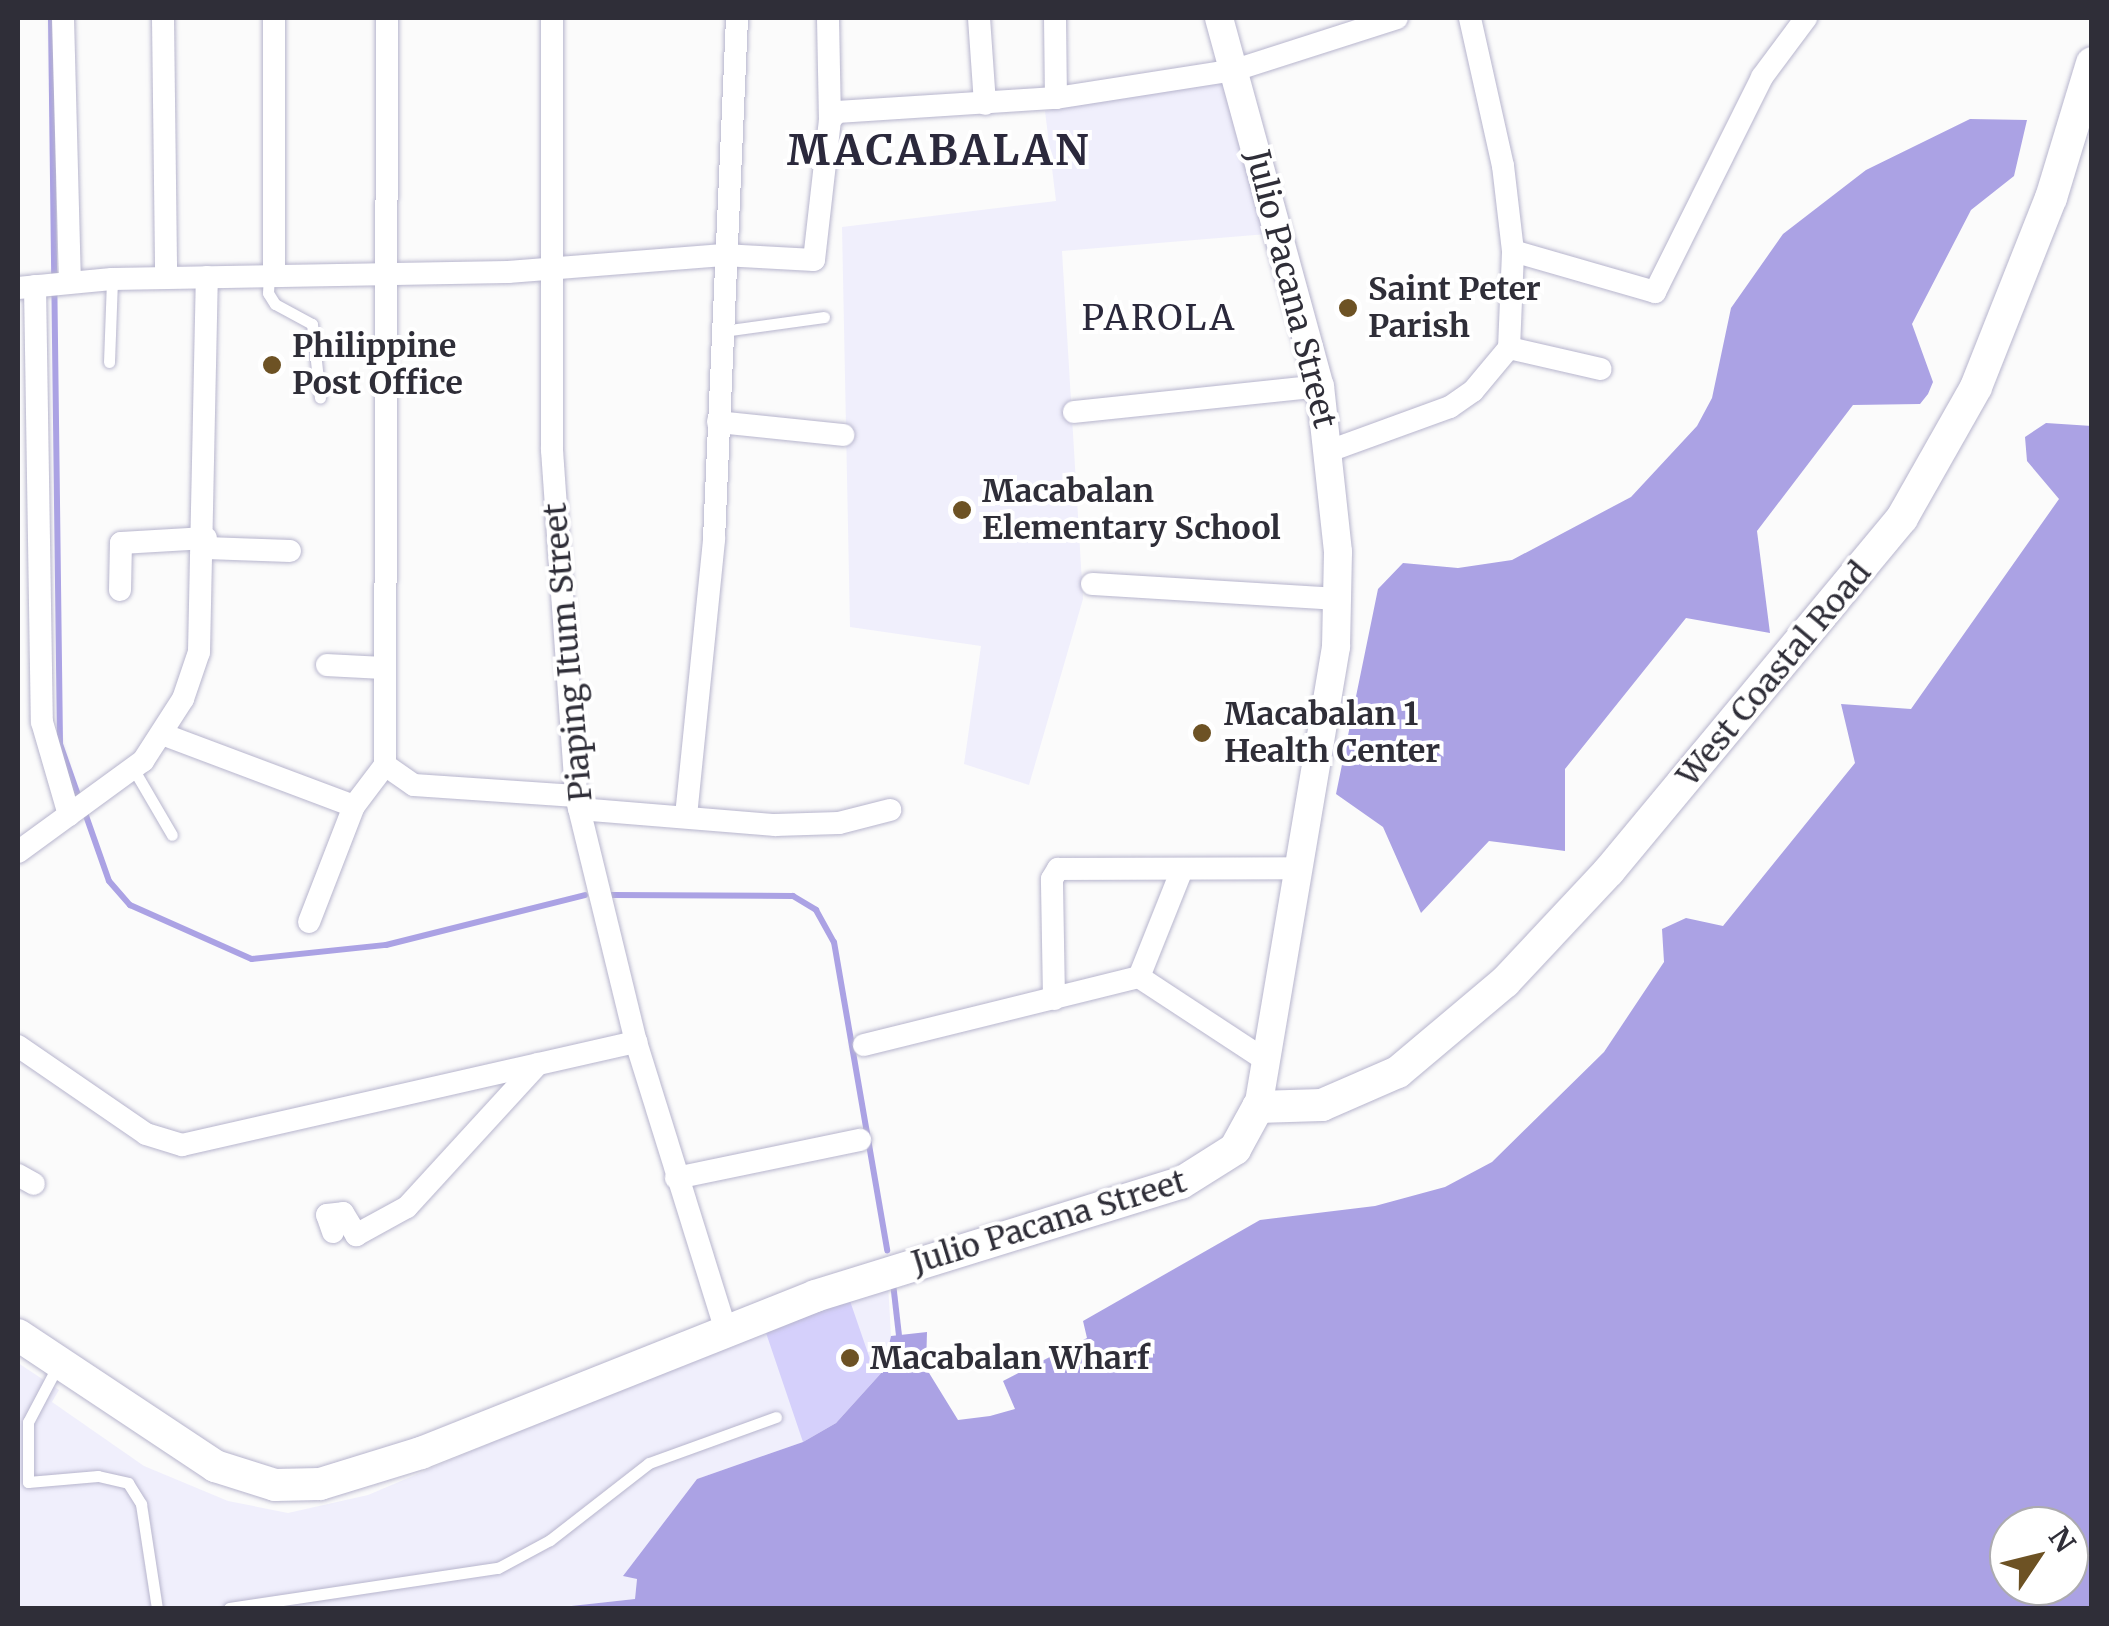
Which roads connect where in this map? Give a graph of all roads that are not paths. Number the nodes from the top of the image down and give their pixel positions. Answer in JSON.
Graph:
{"nodes":[{"id":1,"x":63,"y":18,"type":"edge"},
{"id":2,"x":164,"y":18,"type":"edge"},
{"id":3,"x":274,"y":18,"type":"edge"},
{"id":4,"x":386,"y":18,"type":"edge"},
{"id":5,"x":552,"y":18,"type":"edge"},
{"id":6,"x":736,"y":18,"type":"edge"},
{"id":7,"x":828,"y":18,"type":"edge"},
{"id":8,"x":979,"y":18,"type":"edge"},
{"id":9,"x":1054,"y":18,"type":"edge"},
{"id":10,"x":1219,"y":18,"type":"edge"},
{"id":11,"x":1397,"y":18,"type":"edge"},
{"id":12,"x":1470,"y":18,"type":"edge"},
{"id":13,"x":1806,"y":18,"type":"edge"},
{"id":14,"x":2092,"y":63,"type":"edge"},
{"id":15,"x":1235,"y":70,"type":"junction"},
{"id":16,"x":1056,"y":98,"type":"junction"},
{"id":17,"x":985,"y":104,"type":"junction"},
{"id":18,"x":830,"y":120,"type":"junction"},
{"id":19,"x":1513,"y":251,"type":"junction"},
{"id":20,"x":723,"y":256,"type":"junction"},
{"id":21,"x":552,"y":270,"type":"junction"},
{"id":22,"x":385,"y":271,"type":"junction"},
{"id":23,"x":272,"y":274,"type":"junction"},
{"id":24,"x":207,"y":277,"type":"junction"},
{"id":25,"x":166,"y":278,"type":"junction"},
{"id":26,"x":112,"y":279,"type":"junction"},
{"id":27,"x":45,"y":285,"type":"edge"},
{"id":28,"x":824,"y":317,"type":"dead end"},
{"id":29,"x":723,"y":331,"type":"junction"},
{"id":30,"x":1509,"y":348,"type":"junction"},
{"id":31,"x":109,"y":362,"type":"dead end"},
{"id":32,"x":1601,"y":369,"type":"dead end"},
{"id":33,"x":1320,"y":386,"type":"junction"},
{"id":34,"x":320,"y":398,"type":"dead end"},
{"id":35,"x":1074,"y":412,"type":"dead end"},
{"id":36,"x":718,"y":422,"type":"junction"},
{"id":37,"x":842,"y":436,"type":"dead end"},
{"id":38,"x":1329,"y":451,"type":"junction"},
{"id":39,"x":206,"y":543,"type":"junction"},
{"id":40,"x":290,"y":551,"type":"dead end"},
{"id":41,"x":1092,"y":584,"type":"dead end"},
{"id":42,"x":120,"y":590,"type":"dead end"},
{"id":43,"x":1340,"y":599,"type":"junction"},
{"id":44,"x":327,"y":665,"type":"dead end"},
{"id":45,"x":382,"y":668,"type":"junction"},
{"id":46,"x":162,"y":734,"type":"junction"},
{"id":47,"x":385,"y":766,"type":"junction"},
{"id":48,"x":134,"y":770,"type":"junction"},
{"id":49,"x":578,"y":802,"type":"junction"},
{"id":50,"x":354,"y":806,"type":"junction"},
{"id":51,"x":77,"y":810,"type":"junction"},
{"id":52,"x":890,"y":810,"type":"dead end"},
{"id":53,"x":686,"y":816,"type":"junction"},
{"id":54,"x":172,"y":835,"type":"dead end"},
{"id":55,"x":18,"y":852,"type":"edge"},
{"id":56,"x":1296,"y":868,"type":"junction"},
{"id":57,"x":1181,"y":872,"type":"junction"},
{"id":58,"x":309,"y":922,"type":"dead end"},
{"id":59,"x":1139,"y":977,"type":"junction"},
{"id":60,"x":1054,"y":999,"type":"junction"},
{"id":61,"x":636,"y":1042,"type":"junction"},
{"id":62,"x":864,"y":1045,"type":"dead end"},
{"id":63,"x":18,"y":1046,"type":"edge"},
{"id":64,"x":1264,"y":1059,"type":"junction"},
{"id":65,"x":539,"y":1063,"type":"junction"},
{"id":66,"x":1258,"y":1107,"type":"junction"},
{"id":67,"x":860,"y":1140,"type":"dead end"},
{"id":68,"x":676,"y":1178,"type":"junction"},
{"id":69,"x":333,"y":1232,"type":"dead end"},
{"id":70,"x":725,"y":1328,"type":"junction"},
{"id":71,"x":18,"y":1335,"type":"edge"},
{"id":72,"x":59,"y":1364,"type":"junction"},
{"id":73,"x":776,"y":1417,"type":"dead end"},
{"id":74,"x":157,"y":1608,"type":"edge"},
{"id":75,"x":228,"y":1608,"type":"edge"}],
"edges":[{"from":1,"to":27,"type":"street"},
{"from":2,"to":25,"type":"street"},
{"from":3,"to":23,"type":"street"},
{"from":4,"to":22,"type":"street"},
{"from":5,"to":21,"type":"street","name":"Piaping Itum Street"},
{"from":6,"to":20,"type":"street"},
{"from":7,"to":18,"type":"street"},
{"from":8,"to":17,"type":"street"},
{"from":9,"to":16,"type":"street"},
{"from":10,"to":15,"type":"street","name":"Julio Pacana Street"},
{"from":11,"to":15,"type":"street"},
{"from":12,"to":19,"type":"street"},
{"from":13,"to":19,"type":"street"},
{"from":14,"to":66,"type":"main road","name":"West Coastal Road"},
{"from":15,"to":16,"type":"street"},
{"from":15,"to":33,"type":"street","name":"Julio Pacana Street"},
{"from":16,"to":17,"type":"street"},
{"from":17,"to":18,"type":"street"},
{"from":18,"to":20,"type":"street"},
{"from":19,"to":30,"type":"street"},
{"from":20,"to":21,"type":"street"},
{"from":20,"to":29,"type":"street"},
{"from":21,"to":22,"type":"street"},
{"from":21,"to":49,"type":"street","name":"Piaping Itum Street"},
{"from":22,"to":23,"type":"street"},
{"from":22,"to":45,"type":"street"},
{"from":23,"to":24,"type":"street"},
{"from":23,"to":34,"type":"lane"},
{"from":24,"to":25,"type":"street"},
{"from":24,"to":39,"type":"street"},
{"from":25,"to":26,"type":"street"},
{"from":26,"to":27,"type":"street"},
{"from":26,"to":31,"type":"lane"},
{"from":27,"to":51,"type":"street"},
{"from":28,"to":29,"type":"lane"},
{"from":29,"to":36,"type":"street"},
{"from":30,"to":32,"type":"street"},
{"from":30,"to":38,"type":"street"},
{"from":33,"to":35,"type":"street"},
{"from":33,"to":38,"type":"street","name":"Julio Pacana Street"},
{"from":36,"to":37,"type":"street"},
{"from":36,"to":53,"type":"street"},
{"from":38,"to":43,"type":"street","name":"Julio Pacana Street"},
{"from":39,"to":40,"type":"street"},
{"from":39,"to":42,"type":"street"},
{"from":39,"to":46,"type":"street"},
{"from":41,"to":43,"type":"street"},
{"from":43,"to":56,"type":"street","name":"Julio Pacana Street"},
{"from":44,"to":45,"type":"street"},
{"from":45,"to":47,"type":"street"},
{"from":46,"to":48,"type":"street"},
{"from":46,"to":50,"type":"street"},
{"from":47,"to":49,"type":"street"},
{"from":47,"to":50,"type":"street"},
{"from":48,"to":51,"type":"street"},
{"from":48,"to":54,"type":"lane"},
{"from":49,"to":53,"type":"street"},
{"from":49,"to":61,"type":"street","name":"Piaping Itum Street"},
{"from":50,"to":58,"type":"street"},
{"from":51,"to":55,"type":"street"},
{"from":52,"to":53,"type":"street"},
{"from":56,"to":57,"type":"street"},
{"from":56,"to":64,"type":"street","name":"Julio Pacana Street"},
{"from":57,"to":59,"type":"street"},
{"from":57,"to":60,"type":"street"},
{"from":59,"to":60,"type":"street"},
{"from":59,"to":64,"type":"street"},
{"from":60,"to":62,"type":"street"},
{"from":61,"to":65,"type":"street"},
{"from":61,"to":68,"type":"street","name":"Piaping Itum Street"},
{"from":63,"to":65,"type":"street"},
{"from":64,"to":66,"type":"street","name":"Julio Pacana Street"},
{"from":65,"to":69,"type":"street"},
{"from":66,"to":70,"type":"main road","name":"Julio Pacana Street"},
{"from":67,"to":68,"type":"street"},
{"from":68,"to":70,"type":"street","name":"Piaping Itum Street"},
{"from":70,"to":72,"type":"main road","name":"Julio Pacana Street"},
{"from":71,"to":72,"type":"main road","name":"Julio Pacana Street"},
{"from":72,"to":74,"type":"lane"},
{"from":73,"to":75,"type":"lane"}]}
